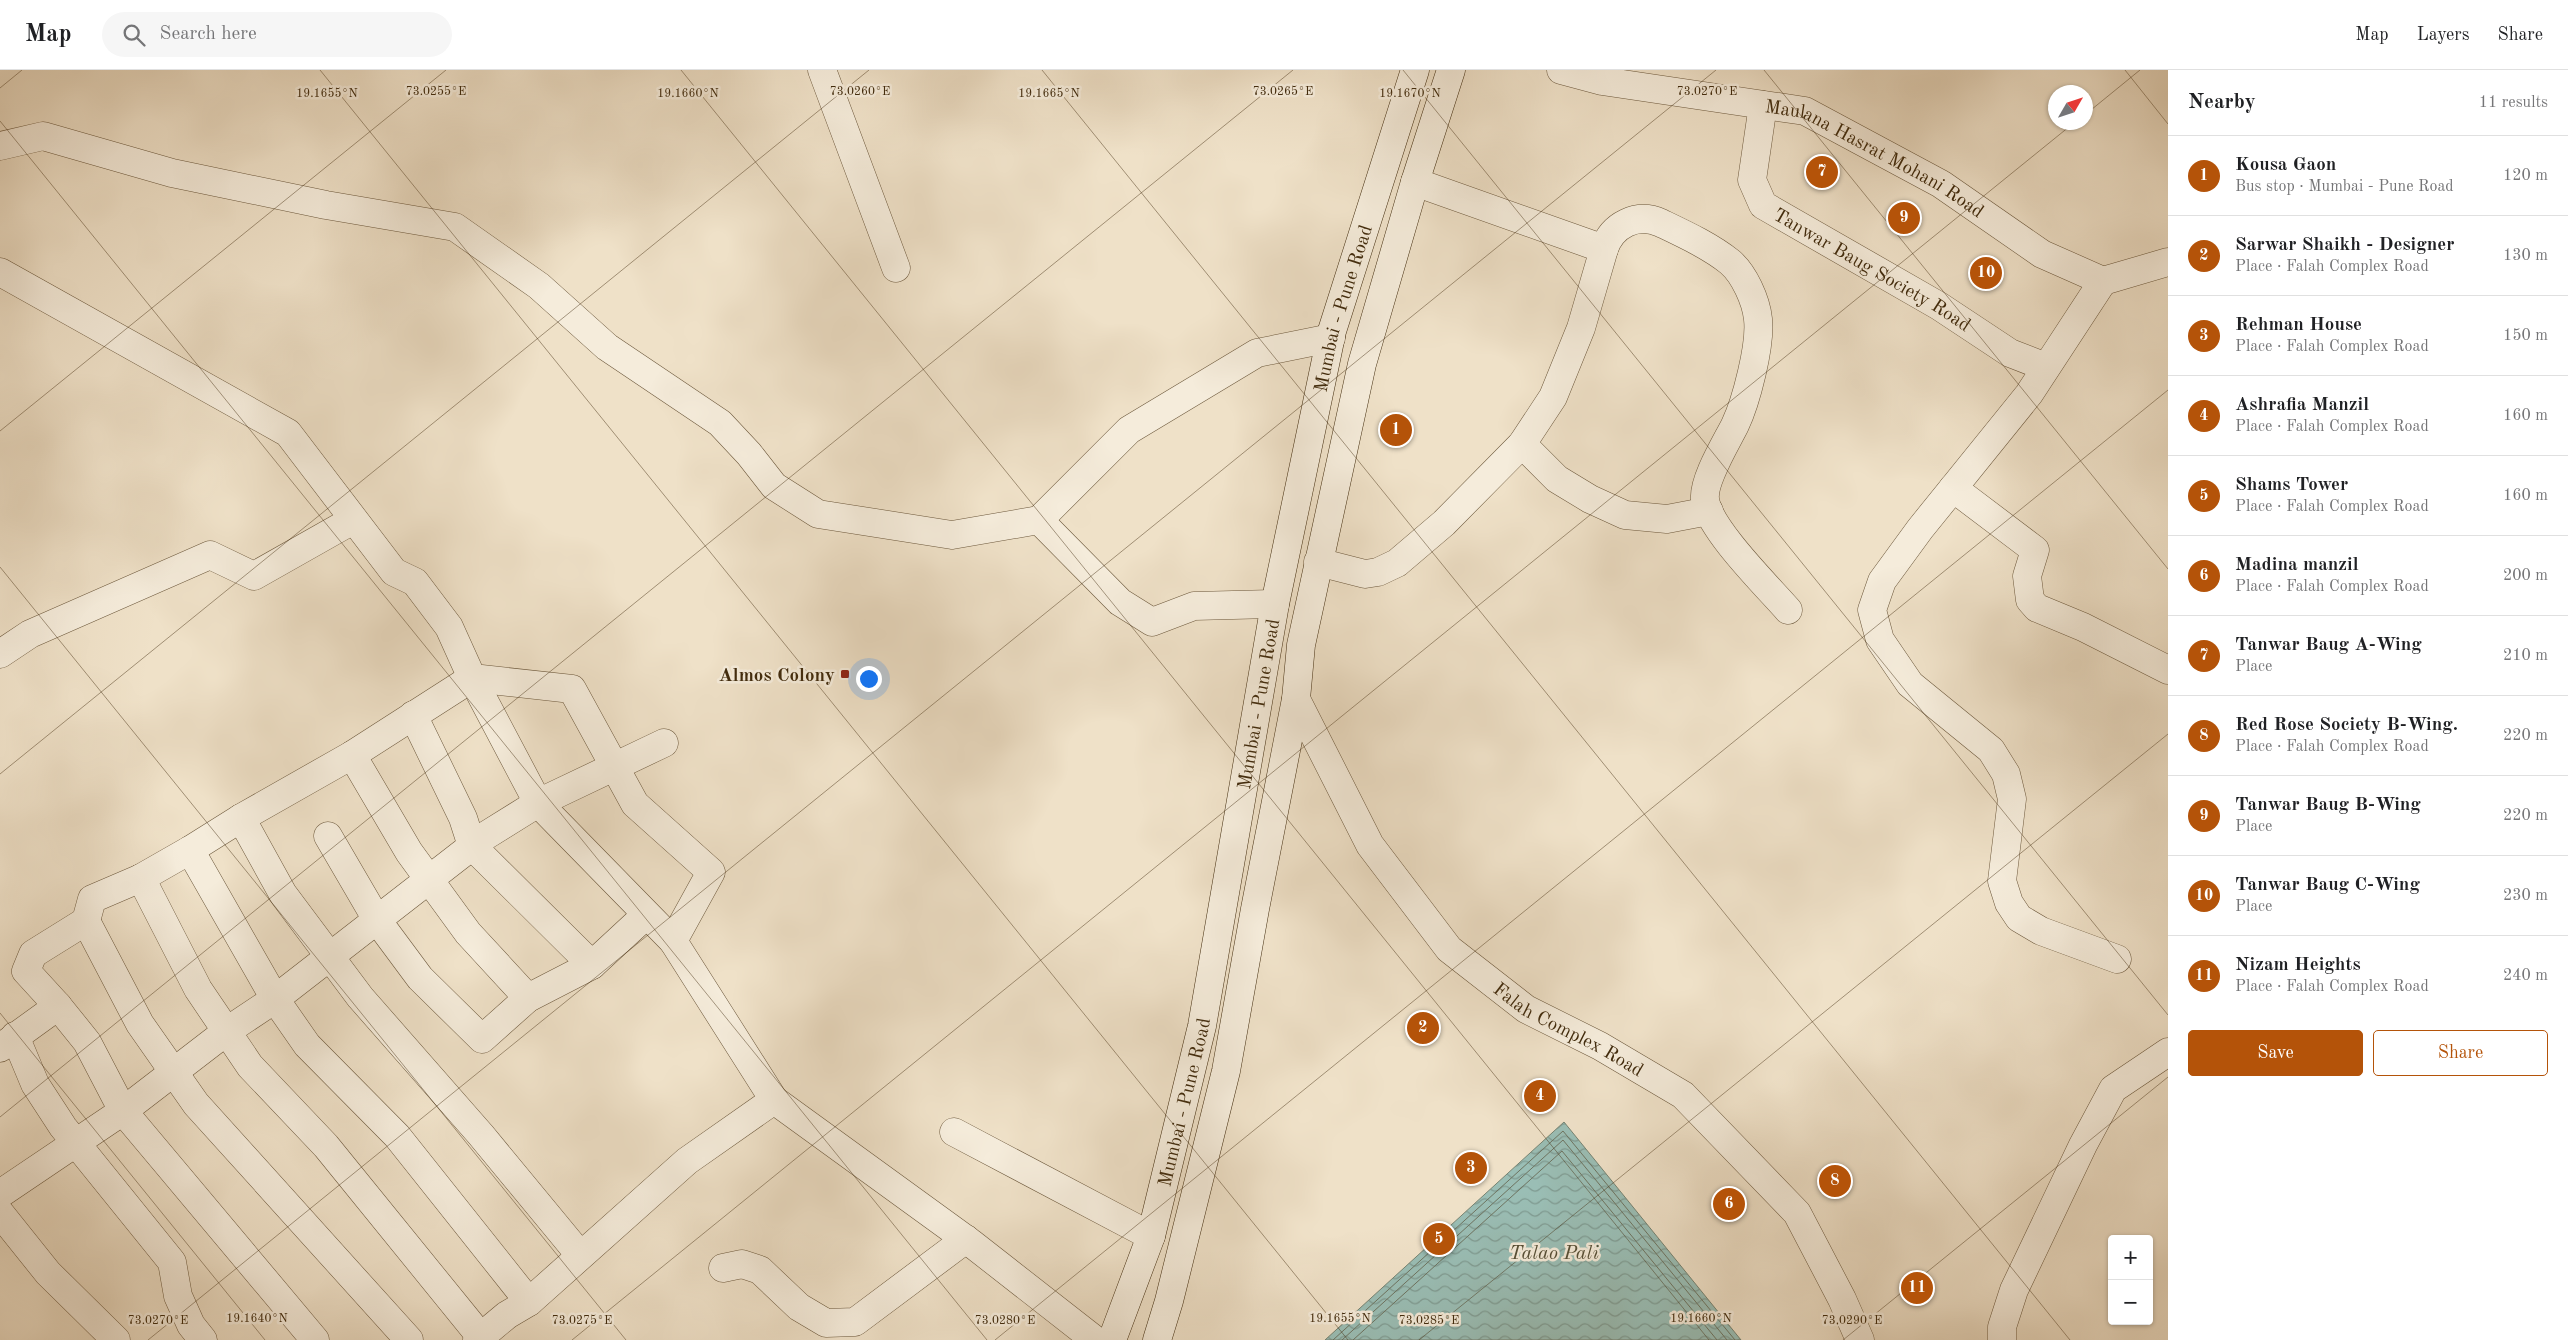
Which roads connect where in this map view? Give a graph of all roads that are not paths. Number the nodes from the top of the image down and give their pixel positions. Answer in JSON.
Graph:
{"nodes":[{"id":1,"x":822,"y":70,"type":"edge"},
{"id":2,"x":1415,"y":70,"type":"edge"},
{"id":3,"x":1451,"y":70,"type":"edge"},
{"id":4,"x":1561,"y":70,"type":"edge"},
{"id":5,"x":1763,"y":105,"type":"junction"},
{"id":6,"x":0,"y":146,"type":"edge"},
{"id":7,"x":1415,"y":182,"type":"junction"},
{"id":8,"x":1604,"y":249,"type":"junction"},
{"id":9,"x":2168,"y":262,"type":"edge"},
{"id":10,"x":896,"y":268,"type":"dead end"},
{"id":11,"x":0,"y":272,"type":"edge"},
{"id":12,"x":2103,"y":281,"type":"junction"},
{"id":13,"x":1331,"y":338,"type":"junction"},
{"id":14,"x":2046,"y":367,"type":"junction"},
{"id":15,"x":1522,"y":444,"type":"junction"},
{"id":16,"x":1953,"y":488,"type":"junction"},
{"id":17,"x":1709,"y":510,"type":"junction"},
{"id":18,"x":353,"y":520,"type":"junction"},
{"id":19,"x":1039,"y":520,"type":"junction"},
{"id":20,"x":1318,"y":562,"type":"junction"},
{"id":21,"x":1275,"y":604,"type":"junction"},
{"id":22,"x":1788,"y":610,"type":"dead end"},
{"id":23,"x":0,"y":654,"type":"edge"},
{"id":24,"x":2168,"y":670,"type":"edge"},
{"id":25,"x":472,"y":678,"type":"junction"},
{"id":26,"x":1296,"y":699,"type":"junction"},
{"id":27,"x":413,"y":716,"type":"junction"},
{"id":28,"x":664,"y":743,"type":"dead end"},
{"id":29,"x":352,"y":755,"type":"junction"},
{"id":30,"x":613,"y":767,"type":"junction"},
{"id":31,"x":538,"y":803,"type":"junction"},
{"id":32,"x":241,"y":818,"type":"junction"},
{"id":33,"x":328,"y":836,"type":"dead end"},
{"id":34,"x":472,"y":846,"type":"junction"},
{"id":35,"x":190,"y":850,"type":"junction"},
{"id":36,"x":141,"y":878,"type":"junction"},
{"id":37,"x":429,"y":880,"type":"junction"},
{"id":38,"x":646,"y":915,"type":"junction"},
{"id":39,"x":376,"y":920,"type":"junction"},
{"id":40,"x":86,"y":922,"type":"junction"},
{"id":41,"x":673,"y":941,"type":"junction"},
{"id":42,"x":331,"y":956,"type":"junction"},
{"id":43,"x":2117,"y":959,"type":"dead end"},
{"id":44,"x":592,"y":965,"type":"junction"},
{"id":45,"x":528,"y":998,"type":"junction"},
{"id":46,"x":275,"y":999,"type":"junction"},
{"id":47,"x":58,"y":1006,"type":"junction"},
{"id":48,"x":227,"y":1031,"type":"junction"},
{"id":49,"x":7,"y":1042,"type":"edge"},
{"id":50,"x":2168,"y":1052,"type":"edge"},
{"id":51,"x":174,"y":1071,"type":"junction"},
{"id":52,"x":774,"y":1100,"type":"junction"},
{"id":53,"x":123,"y":1111,"type":"junction"},
{"id":54,"x":954,"y":1132,"type":"dead end"},
{"id":55,"x":76,"y":1144,"type":"junction"},
{"id":56,"x":0,"y":1194,"type":"edge"},
{"id":57,"x":0,"y":1213,"type":"edge"},
{"id":58,"x":1151,"y":1236,"type":"junction"},
{"id":59,"x":966,"y":1240,"type":"junction"},
{"id":60,"x":580,"y":1255,"type":"junction"},
{"id":61,"x":723,"y":1268,"type":"dead end"},
{"id":62,"x":529,"y":1302,"type":"junction"},
{"id":63,"x":479,"y":1339,"type":"edge"},
{"id":64,"x":116,"y":1340,"type":"edge"},
{"id":65,"x":203,"y":1340,"type":"edge"},
{"id":66,"x":315,"y":1340,"type":"edge"},
{"id":67,"x":409,"y":1340,"type":"edge"},
{"id":68,"x":1095,"y":1340,"type":"edge"},
{"id":69,"x":1112,"y":1340,"type":"edge"},
{"id":70,"x":1157,"y":1340,"type":"edge"},
{"id":71,"x":1860,"y":1340,"type":"edge"},
{"id":72,"x":2002,"y":1340,"type":"edge"}],
"edges":[{"from":1,"to":10,"type":"street"},
{"from":2,"to":13,"type":"street","name":"Mumbai - Pune Road"},
{"from":3,"to":7,"type":"street","name":"Mumbai - Pune Road"},
{"from":4,"to":5,"type":"street","name":"Maulana Hasrat Mohani Road"},
{"from":5,"to":12,"type":"street","name":"Maulana Hasrat Mohani Road"},
{"from":5,"to":14,"type":"street","name":"Tanwar Baug Society Road"},
{"from":6,"to":19,"type":"street"},
{"from":7,"to":8,"type":"street"},
{"from":7,"to":20,"type":"street","name":"Mumbai - Pune Road"},
{"from":8,"to":15,"type":"street"},
{"from":8,"to":17,"type":"street"},
{"from":9,"to":12,"type":"street"},
{"from":11,"to":18,"type":"street"},
{"from":12,"to":14,"type":"street"},
{"from":13,"to":19,"type":"street"},
{"from":13,"to":21,"type":"street","name":"Mumbai - Pune Road"},
{"from":14,"to":16,"type":"street"},
{"from":15,"to":17,"type":"street"},
{"from":15,"to":20,"type":"street"},
{"from":16,"to":24,"type":"street"},
{"from":16,"to":43,"type":"street"},
{"from":17,"to":22,"type":"street"},
{"from":18,"to":23,"type":"street"},
{"from":18,"to":25,"type":"street"},
{"from":19,"to":21,"type":"street"},
{"from":20,"to":26,"type":"street","name":"Mumbai - Pune Road"},
{"from":21,"to":58,"type":"street","name":"Mumbai - Pune Road"},
{"from":25,"to":27,"type":"street"},
{"from":25,"to":30,"type":"street"},
{"from":25,"to":31,"type":"street"},
{"from":26,"to":70,"type":"street","name":"Mumbai - Pune Road"},
{"from":26,"to":71,"type":"street","name":"Falah Complex Road"},
{"from":27,"to":29,"type":"street"},
{"from":27,"to":34,"type":"street"},
{"from":28,"to":30,"type":"street"},
{"from":29,"to":32,"type":"street"},
{"from":29,"to":37,"type":"street"},
{"from":30,"to":31,"type":"street"},
{"from":30,"to":41,"type":"street"},
{"from":31,"to":34,"type":"street"},
{"from":31,"to":38,"type":"street"},
{"from":32,"to":35,"type":"street"},
{"from":32,"to":42,"type":"street"},
{"from":33,"to":39,"type":"street"},
{"from":34,"to":37,"type":"street"},
{"from":34,"to":44,"type":"street"},
{"from":35,"to":36,"type":"street"},
{"from":35,"to":46,"type":"street"},
{"from":36,"to":40,"type":"street"},
{"from":36,"to":48,"type":"street"},
{"from":37,"to":39,"type":"street"},
{"from":37,"to":45,"type":"street"},
{"from":38,"to":41,"type":"street"},
{"from":38,"to":44,"type":"street"},
{"from":39,"to":42,"type":"street"},
{"from":39,"to":45,"type":"street"},
{"from":40,"to":47,"type":"street"},
{"from":40,"to":51,"type":"street"},
{"from":41,"to":52,"type":"street"},
{"from":42,"to":46,"type":"street"},
{"from":42,"to":60,"type":"street"},
{"from":44,"to":45,"type":"street"},
{"from":46,"to":48,"type":"street"},
{"from":46,"to":62,"type":"street"},
{"from":47,"to":49,"type":"street"},
{"from":47,"to":53,"type":"street"},
{"from":48,"to":51,"type":"street"},
{"from":48,"to":63,"type":"street"},
{"from":49,"to":55,"type":"street"},
{"from":50,"to":72,"type":"street"},
{"from":51,"to":53,"type":"street"},
{"from":51,"to":67,"type":"street"},
{"from":52,"to":59,"type":"street"},
{"from":52,"to":60,"type":"street"},
{"from":53,"to":55,"type":"street"},
{"from":53,"to":66,"type":"street"},
{"from":54,"to":58,"type":"street"},
{"from":55,"to":56,"type":"street"},
{"from":55,"to":65,"type":"street"},
{"from":57,"to":64,"type":"street"},
{"from":58,"to":69,"type":"street","name":"Mumbai - Pune Road"},
{"from":59,"to":61,"type":"street"},
{"from":59,"to":68,"type":"street"},
{"from":60,"to":62,"type":"street"},
{"from":62,"to":63,"type":"street"}]}
